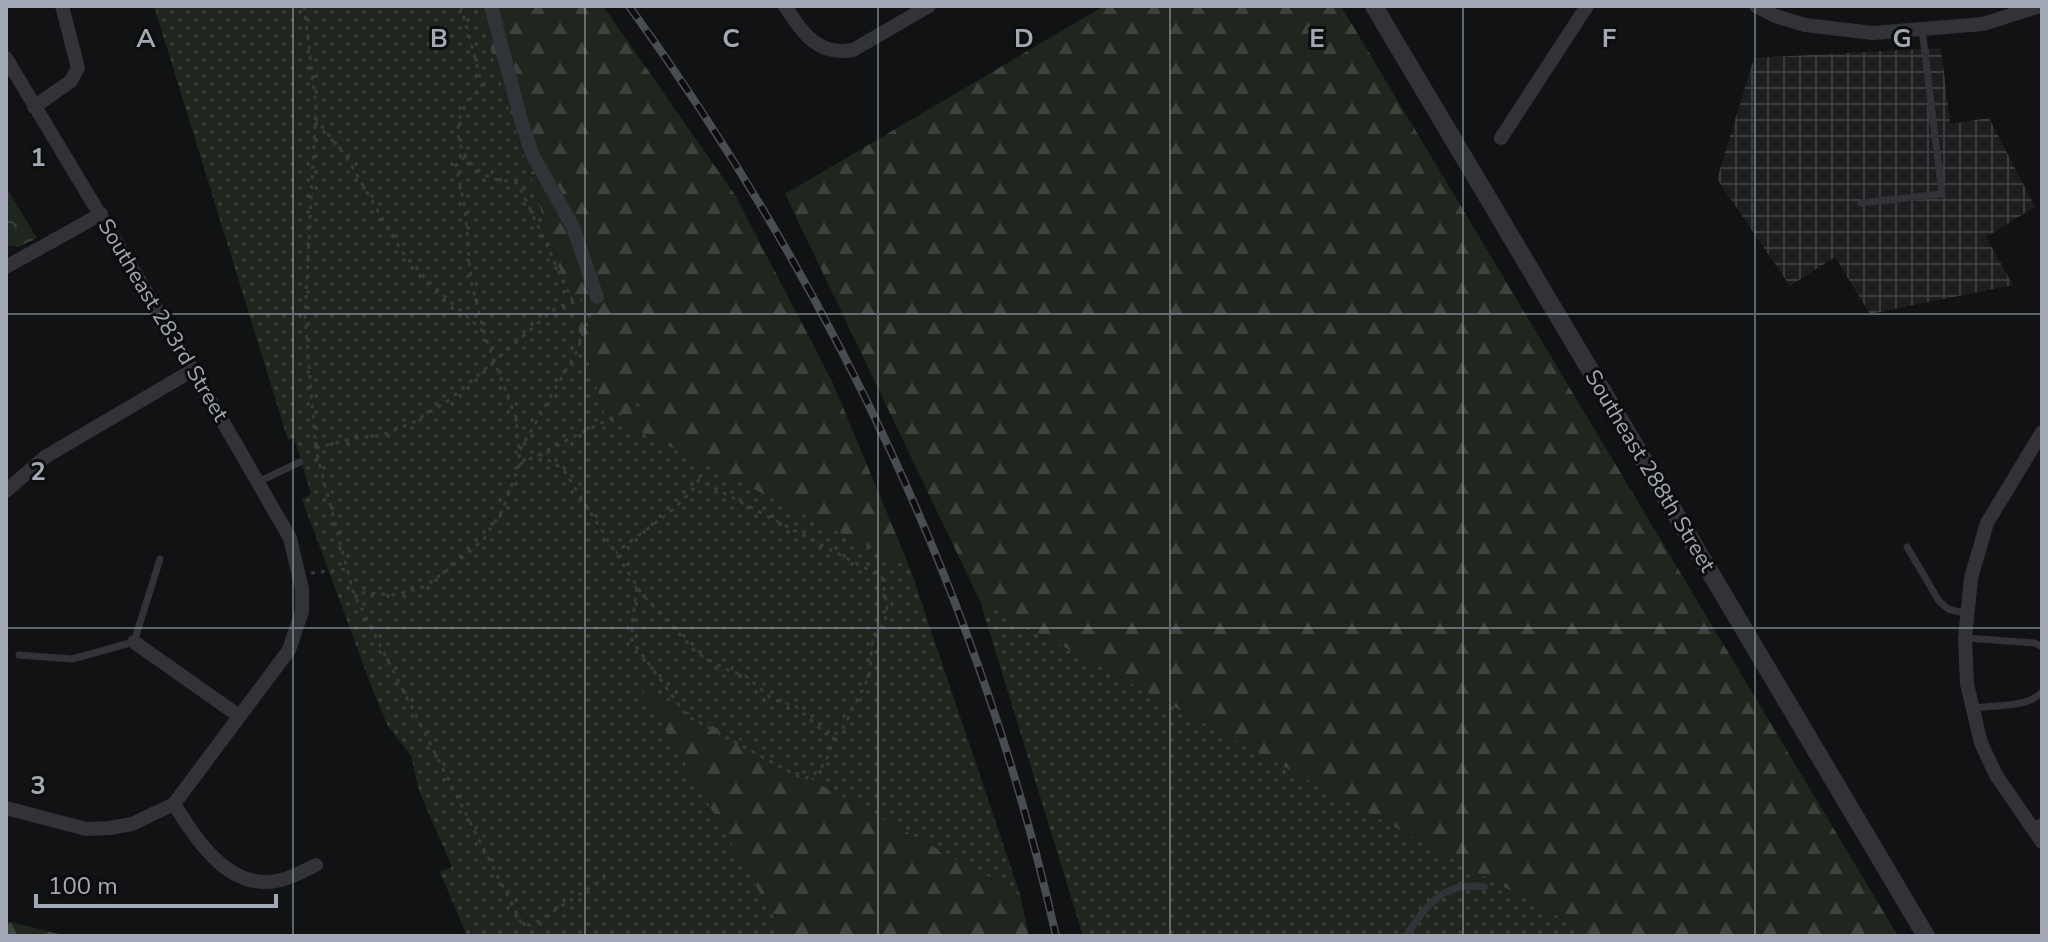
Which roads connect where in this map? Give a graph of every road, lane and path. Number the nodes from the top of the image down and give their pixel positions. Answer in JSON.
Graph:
{"nodes":[{"id":1,"x":62,"y":6,"type":"edge"},
{"id":2,"x":304,"y":6,"type":"edge"},
{"id":3,"x":461,"y":6,"type":"edge"},
{"id":4,"x":491,"y":6,"type":"edge"},
{"id":5,"x":785,"y":6,"type":"edge"},
{"id":6,"x":929,"y":6,"type":"edge"},
{"id":7,"x":1374,"y":6,"type":"edge"},
{"id":8,"x":1587,"y":6,"type":"edge"},
{"id":9,"x":1756,"y":6,"type":"edge"},
{"id":10,"x":2040,"y":6,"type":"edge"},
{"id":11,"x":1922,"y":29,"type":"junction"},
{"id":12,"x":6,"y":58,"type":"edge"},
{"id":13,"x":34,"y":107,"type":"junction"},
{"id":14,"x":315,"y":118,"type":"junction"},
{"id":15,"x":1501,"y":138,"type":"dead end"},
{"id":16,"x":465,"y":157,"type":"junction"},
{"id":17,"x":1861,"y":203,"type":"dead end"},
{"id":18,"x":101,"y":214,"type":"junction"},
{"id":19,"x":6,"y":267,"type":"edge"},
{"id":20,"x":597,"y":297,"type":"junction"},
{"id":21,"x":573,"y":302,"type":"junction"},
{"id":22,"x":484,"y":332,"type":"junction"},
{"id":23,"x":494,"y":361,"type":"junction"},
{"id":24,"x":193,"y":370,"type":"junction"},
{"id":25,"x":639,"y":404,"type":"dead end"},
{"id":26,"x":2042,"y":432,"type":"edge"},
{"id":27,"x":316,"y":448,"type":"junction"},
{"id":28,"x":519,"y":451,"type":"junction"},
{"id":29,"x":539,"y":454,"type":"junction"},
{"id":30,"x":300,"y":462,"type":"dead end"},
{"id":31,"x":520,"y":464,"type":"junction"},
{"id":32,"x":258,"y":482,"type":"junction"},
{"id":33,"x":6,"y":491,"type":"edge"},
{"id":34,"x":1907,"y":547,"type":"dead end"},
{"id":35,"x":616,"y":553,"type":"junction"},
{"id":36,"x":160,"y":559,"type":"dead end"},
{"id":37,"x":348,"y":569,"type":"junction"},
{"id":38,"x":301,"y":581,"type":"junction"},
{"id":39,"x":637,"y":588,"type":"junction"},
{"id":40,"x":353,"y":592,"type":"junction"},
{"id":41,"x":1967,"y":614,"type":"junction"},
{"id":42,"x":1965,"y":638,"type":"junction"},
{"id":43,"x":134,"y":642,"type":"junction"},
{"id":44,"x":2042,"y":647,"type":"edge"},
{"id":45,"x":19,"y":655,"type":"dead end"},
{"id":46,"x":2042,"y":692,"type":"edge"},
{"id":47,"x":1971,"y":708,"type":"junction"},
{"id":48,"x":239,"y":716,"type":"junction"},
{"id":49,"x":835,"y":734,"type":"junction"},
{"id":50,"x":174,"y":804,"type":"junction"},
{"id":51,"x":6,"y":808,"type":"edge"},
{"id":52,"x":2038,"y":832,"type":"edge"},
{"id":53,"x":316,"y":865,"type":"dead end"},
{"id":54,"x":605,"y":878,"type":"dead end"},
{"id":55,"x":1484,"y":887,"type":"dead end"},
{"id":56,"x":1406,"y":936,"type":"edge"},
{"id":57,"x":1926,"y":936,"type":"edge"}],
"edges":[{"from":1,"to":13,"type":"street"},
{"from":2,"to":14,"type":"path"},
{"from":3,"to":16,"type":"path"},
{"from":4,"to":20,"type":"street"},
{"from":5,"to":6,"type":"street"},
{"from":7,"to":57,"type":"street","name":"Southeast 288th Street"},
{"from":8,"to":15,"type":"street"},
{"from":9,"to":11,"type":"street"},
{"from":10,"to":11,"type":"street"},
{"from":11,"to":17,"type":"lane"},
{"from":12,"to":13,"type":"street","name":"Southeast 283rd Street"},
{"from":13,"to":18,"type":"street","name":"Southeast 283rd Street"},
{"from":14,"to":22,"type":"path"},
{"from":14,"to":27,"type":"path"},
{"from":16,"to":21,"type":"path"},
{"from":16,"to":22,"type":"path"},
{"from":18,"to":19,"type":"street"},
{"from":18,"to":24,"type":"street","name":"Southeast 283rd Street"},
{"from":20,"to":21,"type":"path"},
{"from":20,"to":28,"type":"path"},
{"from":21,"to":23,"type":"path"},
{"from":22,"to":23,"type":"path"},
{"from":23,"to":27,"type":"path"},
{"from":23,"to":28,"type":"path"},
{"from":24,"to":32,"type":"street","name":"Southeast 283rd Street"},
{"from":24,"to":33,"type":"street"},
{"from":25,"to":29,"type":"path"},
{"from":26,"to":41,"type":"street"},
{"from":27,"to":37,"type":"path"},
{"from":28,"to":31,"type":"path"},
{"from":29,"to":31,"type":"path"},
{"from":29,"to":35,"type":"path"},
{"from":30,"to":32,"type":"lane"},
{"from":31,"to":40,"type":"path"},
{"from":32,"to":38,"type":"street","name":"Southeast 283rd Street"},
{"from":34,"to":41,"type":"lane"},
{"from":35,"to":39,"type":"path"},
{"from":35,"to":49,"type":"path"},
{"from":36,"to":43,"type":"lane"},
{"from":37,"to":38,"type":"path"},
{"from":37,"to":40,"type":"path"},
{"from":38,"to":48,"type":"street"},
{"from":39,"to":49,"type":"path"},
{"from":39,"to":49,"type":"path"},
{"from":40,"to":54,"type":"path"},
{"from":41,"to":42,"type":"street"},
{"from":42,"to":44,"type":"lane"},
{"from":42,"to":47,"type":"street"},
{"from":43,"to":45,"type":"lane"},
{"from":43,"to":48,"type":"street"},
{"from":46,"to":47,"type":"lane"},
{"from":47,"to":52,"type":"street"},
{"from":48,"to":50,"type":"street"},
{"from":50,"to":51,"type":"street"},
{"from":50,"to":53,"type":"street"},
{"from":55,"to":56,"type":"lane"}]}
